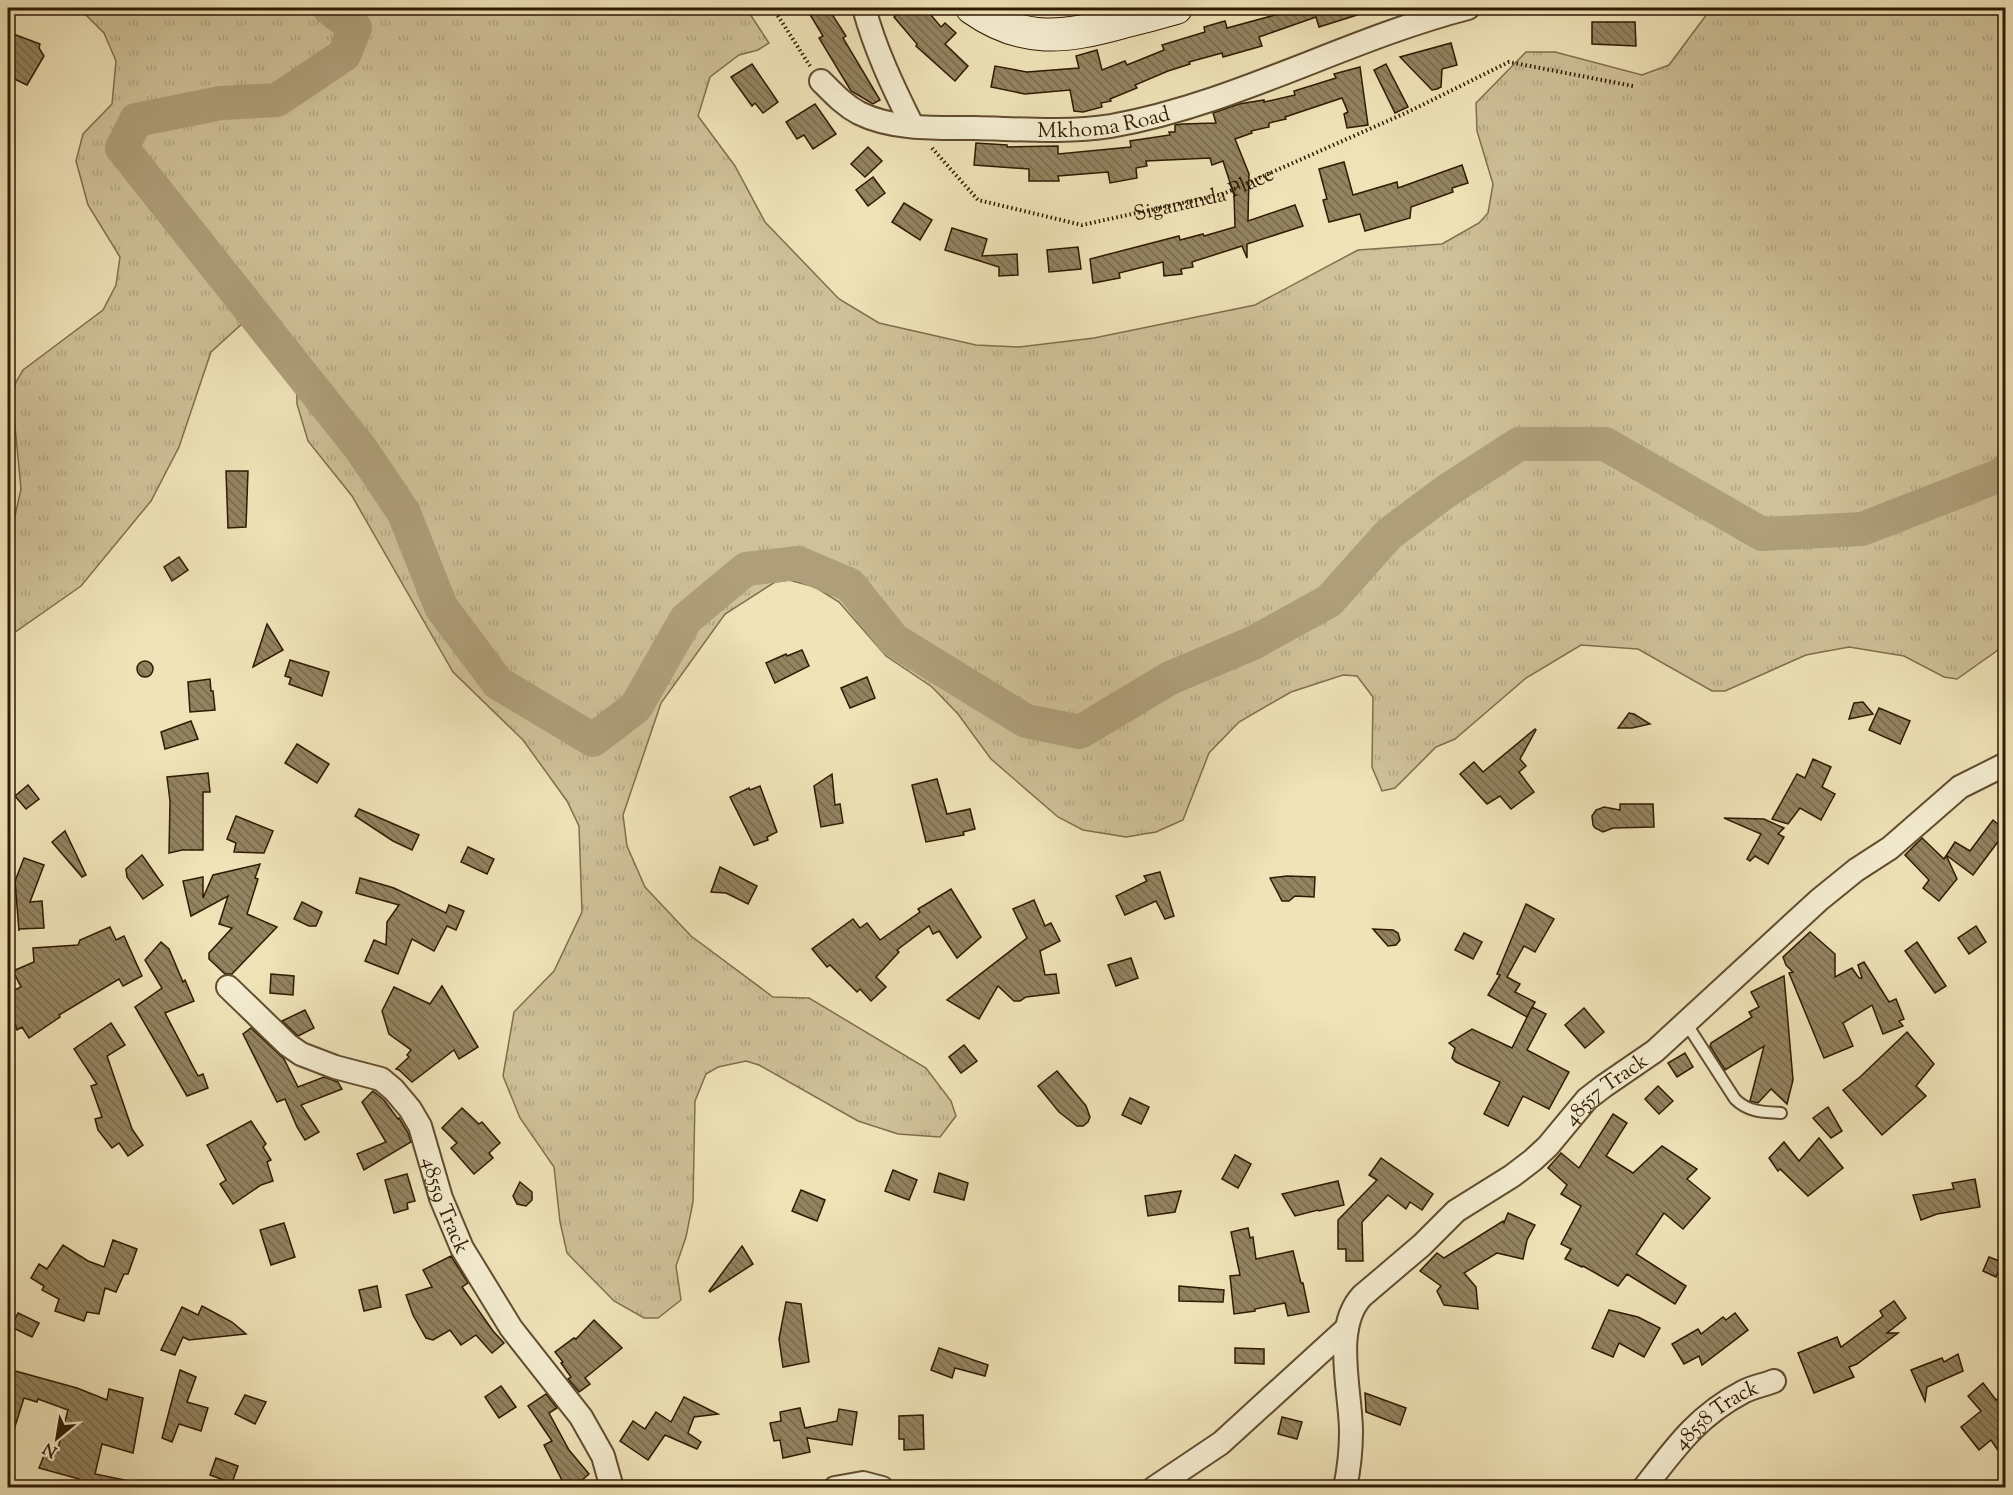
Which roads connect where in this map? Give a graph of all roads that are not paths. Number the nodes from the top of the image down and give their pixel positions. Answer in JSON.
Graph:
{"nodes":[{"id":1,"x":864,"y":8,"type":"edge"},
{"id":2,"x":972,"y":8,"type":"edge"},
{"id":3,"x":1171,"y":8,"type":"edge"},
{"id":4,"x":1468,"y":8,"type":"edge"},
{"id":5,"x":821,"y":81,"type":"road end"},
{"id":6,"x":912,"y":125,"type":"junction"},
{"id":7,"x":2006,"y":764,"type":"edge"},
{"id":8,"x":228,"y":987,"type":"dead end"},
{"id":9,"x":1686,"y":1023,"type":"junction"},
{"id":10,"x":1781,"y":1113,"type":"dead end"},
{"id":11,"x":1347,"y":1328,"type":"junction"},
{"id":12,"x":1774,"y":1381,"type":"dead end"},
{"id":13,"x":1346,"y":1487,"type":"edge"},
{"id":14,"x":612,"y":1488,"type":"edge"},
{"id":15,"x":835,"y":1488,"type":"edge"},
{"id":16,"x":882,"y":1488,"type":"edge"},
{"id":17,"x":1154,"y":1488,"type":"edge"},
{"id":18,"x":1644,"y":1488,"type":"edge"}],
"edges":[{"from":1,"to":6,"type":"street"},
{"from":2,"to":3,"type":"street"},
{"from":4,"to":6,"type":"street","name":"Mkhoma Road"},
{"from":5,"to":6,"type":"street","name":"Mkhoma Road"},
{"from":7,"to":9,"type":"street","name":"48557 Track"},
{"from":8,"to":14,"type":"street","name":"48559 Track"},
{"from":9,"to":10,"type":"lane"},
{"from":9,"to":11,"type":"street","name":"48557 Track"},
{"from":11,"to":13,"type":"street","name":"48557 Track"},
{"from":11,"to":17,"type":"street"},
{"from":12,"to":18,"type":"street","name":"48558 Track"},
{"from":15,"to":16,"type":"street"}]}
